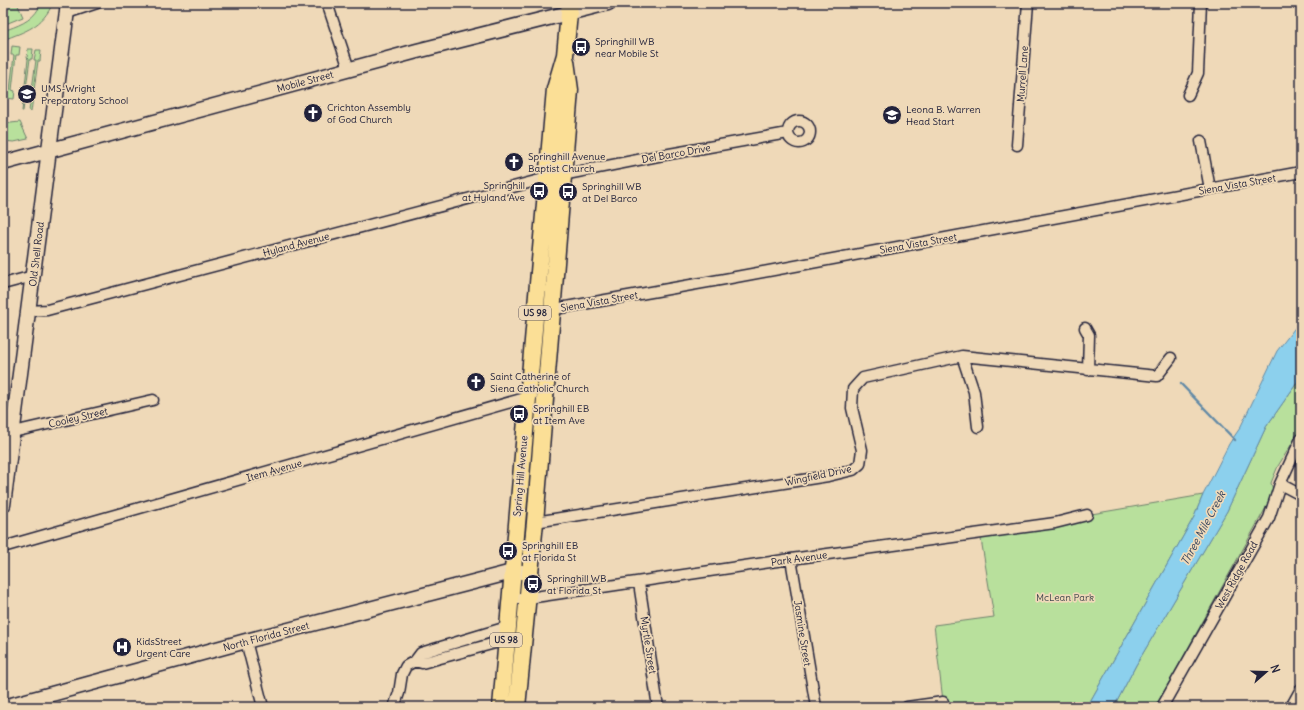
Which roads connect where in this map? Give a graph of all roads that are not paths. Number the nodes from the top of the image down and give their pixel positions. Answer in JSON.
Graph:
{"nodes":[{"id":1,"x":97,"y":3,"type":"edge"},
{"id":2,"x":327,"y":3,"type":"edge"},
{"id":3,"x":608,"y":3,"type":"edge"},
{"id":4,"x":1028,"y":3,"type":"edge"},
{"id":5,"x":1201,"y":3,"type":"edge"},
{"id":6,"x":68,"y":8,"type":"edge"},
{"id":7,"x":570,"y":8,"type":"edge"},
{"id":8,"x":565,"y":55,"type":"junction"},
{"id":9,"x":349,"y":69,"type":"junction"},
{"id":10,"x":1188,"y":95,"type":"dead end"},
{"id":11,"x":788,"y":133,"type":"dead end"},
{"id":12,"x":1201,"y":141,"type":"dead end"},
{"id":13,"x":1017,"y":144,"type":"dead end"},
{"id":14,"x":49,"y":151,"type":"junction"},
{"id":15,"x":3,"y":163,"type":"edge"},
{"id":16,"x":1301,"y":172,"type":"edge"},
{"id":17,"x":564,"y":175,"type":"junction"},
{"id":18,"x":547,"y":178,"type":"junction"},
{"id":19,"x":1210,"y":189,"type":"junction"},
{"id":20,"x":33,"y":276,"type":"junction"},
{"id":21,"x":3,"y":284,"type":"edge"},
{"id":22,"x":552,"y":309,"type":"junction"},
{"id":23,"x":29,"y":311,"type":"junction"},
{"id":24,"x":535,"y":312,"type":"junction"},
{"id":25,"x":1084,"y":328,"type":"dead end"},
{"id":26,"x":962,"y":356,"type":"junction"},
{"id":27,"x":1171,"y":358,"type":"dead end"},
{"id":28,"x":1088,"y":370,"type":"junction"},
{"id":29,"x":545,"y":393,"type":"junction"},
{"id":30,"x":527,"y":398,"type":"junction"},
{"id":31,"x":153,"y":400,"type":"dead end"},
{"id":32,"x":978,"y":427,"type":"dead end"},
{"id":33,"x":8,"y":432,"type":"edge"},
{"id":34,"x":1301,"y":439,"type":"edge"},
{"id":35,"x":1280,"y":484,"type":"junction"},
{"id":36,"x":1301,"y":495,"type":"edge"},
{"id":37,"x":3,"y":505,"type":"edge"},
{"id":38,"x":1087,"y":515,"type":"dead end"},
{"id":39,"x":535,"y":522,"type":"junction"},
{"id":40,"x":3,"y":547,"type":"edge"},
{"id":41,"x":791,"y":559,"type":"junction"},
{"id":42,"x":512,"y":572,"type":"junction"},
{"id":43,"x":529,"y":572,"type":"junction"},
{"id":44,"x":639,"y":583,"type":"junction"},
{"id":45,"x":510,"y":597,"type":"junction"},
{"id":46,"x":527,"y":598,"type":"junction"},
{"id":47,"x":507,"y":633,"type":"junction"},
{"id":48,"x":246,"y":641,"type":"junction"},
{"id":49,"x":1301,"y":689,"type":"edge"},
{"id":50,"x":943,"y":702,"type":"dead end"},
{"id":51,"x":4,"y":707,"type":"edge"},
{"id":52,"x":263,"y":707,"type":"edge"},
{"id":53,"x":394,"y":707,"type":"edge"},
{"id":54,"x":501,"y":707,"type":"edge"},
{"id":55,"x":517,"y":707,"type":"edge"},
{"id":56,"x":658,"y":707,"type":"edge"},
{"id":57,"x":816,"y":707,"type":"edge"},
{"id":58,"x":907,"y":707,"type":"edge"},
{"id":59,"x":1162,"y":707,"type":"edge"},
{"id":60,"x":1291,"y":707,"type":"edge"}],
"edges":[{"from":1,"to":6,"type":"street"},
{"from":2,"to":9,"type":"street"},
{"from":3,"to":7,"type":"street","name":"Mobile Street"},
{"from":4,"to":13,"type":"street","name":"Murrell Lane"},
{"from":5,"to":10,"type":"street"},
{"from":6,"to":14,"type":"street","name":"Old Shell Road"},
{"from":7,"to":8,"type":"main road","name":"Spring Hill Avenue","number":"US 98"},
{"from":7,"to":9,"type":"street","name":"Mobile Street"},
{"from":8,"to":17,"type":"main road","name":"Spring Hill Avenue","number":"US 98"},
{"from":8,"to":18,"type":"main road","name":"Spring Hill Avenue","number":"US 98"},
{"from":9,"to":14,"type":"street","name":"Mobile Street"},
{"from":11,"to":17,"type":"street","name":"Del Barco Drive"},
{"from":12,"to":19,"type":"street"},
{"from":14,"to":15,"type":"street","name":"Mobile Street"},
{"from":14,"to":20,"type":"street","name":"Old Shell Road"},
{"from":16,"to":19,"type":"street","name":"Siena Vista Street"},
{"from":17,"to":18,"type":"street","name":"Hyland Avenue"},
{"from":17,"to":22,"type":"main road","name":"Spring Hill Avenue","number":"US 98"},
{"from":18,"to":23,"type":"street","name":"Hyland Avenue"},
{"from":18,"to":24,"type":"main road","name":"Spring Hill Avenue","number":"US 98"},
{"from":19,"to":22,"type":"street","name":"Siena Vista Street"},
{"from":20,"to":21,"type":"street"},
{"from":20,"to":23,"type":"street","name":"Old Shell Road"},
{"from":22,"to":24,"type":"street","name":"Siena Vista Street"},
{"from":22,"to":29,"type":"main road","name":"Spring Hill Avenue","number":"US 98"},
{"from":23,"to":33,"type":"street","name":"Old Shell Road"},
{"from":24,"to":30,"type":"main road","name":"Spring Hill Avenue","number":"US 98"},
{"from":25,"to":28,"type":"street"},
{"from":26,"to":28,"type":"street","name":"Wingfield Drive"},
{"from":26,"to":32,"type":"street"},
{"from":26,"to":39,"type":"street","name":"Wingfield Drive"},
{"from":27,"to":28,"type":"street","name":"Wingfield Drive"},
{"from":29,"to":30,"type":"street","name":"Item Avenue"},
{"from":29,"to":39,"type":"main road","name":"Spring Hill Avenue","number":"US 98"},
{"from":30,"to":40,"type":"street","name":"Item Avenue"},
{"from":30,"to":42,"type":"main road","name":"Spring Hill Avenue","number":"US 98"},
{"from":31,"to":33,"type":"street","name":"Cooley Street"},
{"from":33,"to":37,"type":"street","name":"Old Shell Road"},
{"from":34,"to":35,"type":"street","name":"West Ridge Road"},
{"from":35,"to":36,"type":"street"},
{"from":35,"to":59,"type":"street","name":"West Ridge Road"},
{"from":38,"to":41,"type":"street","name":"Park Avenue"},
{"from":39,"to":43,"type":"main road","name":"Spring Hill Avenue","number":"US 98"},
{"from":41,"to":44,"type":"street","name":"Park Avenue"},
{"from":41,"to":57,"type":"street","name":"Jasmine Street"},
{"from":42,"to":43,"type":"street","name":"North Florida Street"},
{"from":42,"to":45,"type":"main road","name":"Spring Hill Avenue","number":"US 98"},
{"from":42,"to":48,"type":"street","name":"North Florida Street"},
{"from":43,"to":46,"type":"main road","name":"Spring Hill Avenue","number":"US 98"},
{"from":44,"to":46,"type":"street","name":"Park Avenue"},
{"from":44,"to":56,"type":"street","name":"Myrtle Street"},
{"from":45,"to":46,"type":"street","name":"Park Avenue"},
{"from":45,"to":47,"type":"main road","name":"Spring Hill Avenue","number":"US 98"},
{"from":46,"to":55,"type":"main road","name":"Spring Hill Avenue","number":"US 98"},
{"from":47,"to":53,"type":"street"},
{"from":47,"to":54,"type":"main road","name":"Spring Hill Avenue","number":"US 98"},
{"from":48,"to":51,"type":"street","name":"North Florida Street"},
{"from":48,"to":52,"type":"street"},
{"from":49,"to":60,"type":"street"},
{"from":50,"to":58,"type":"street"}]}
